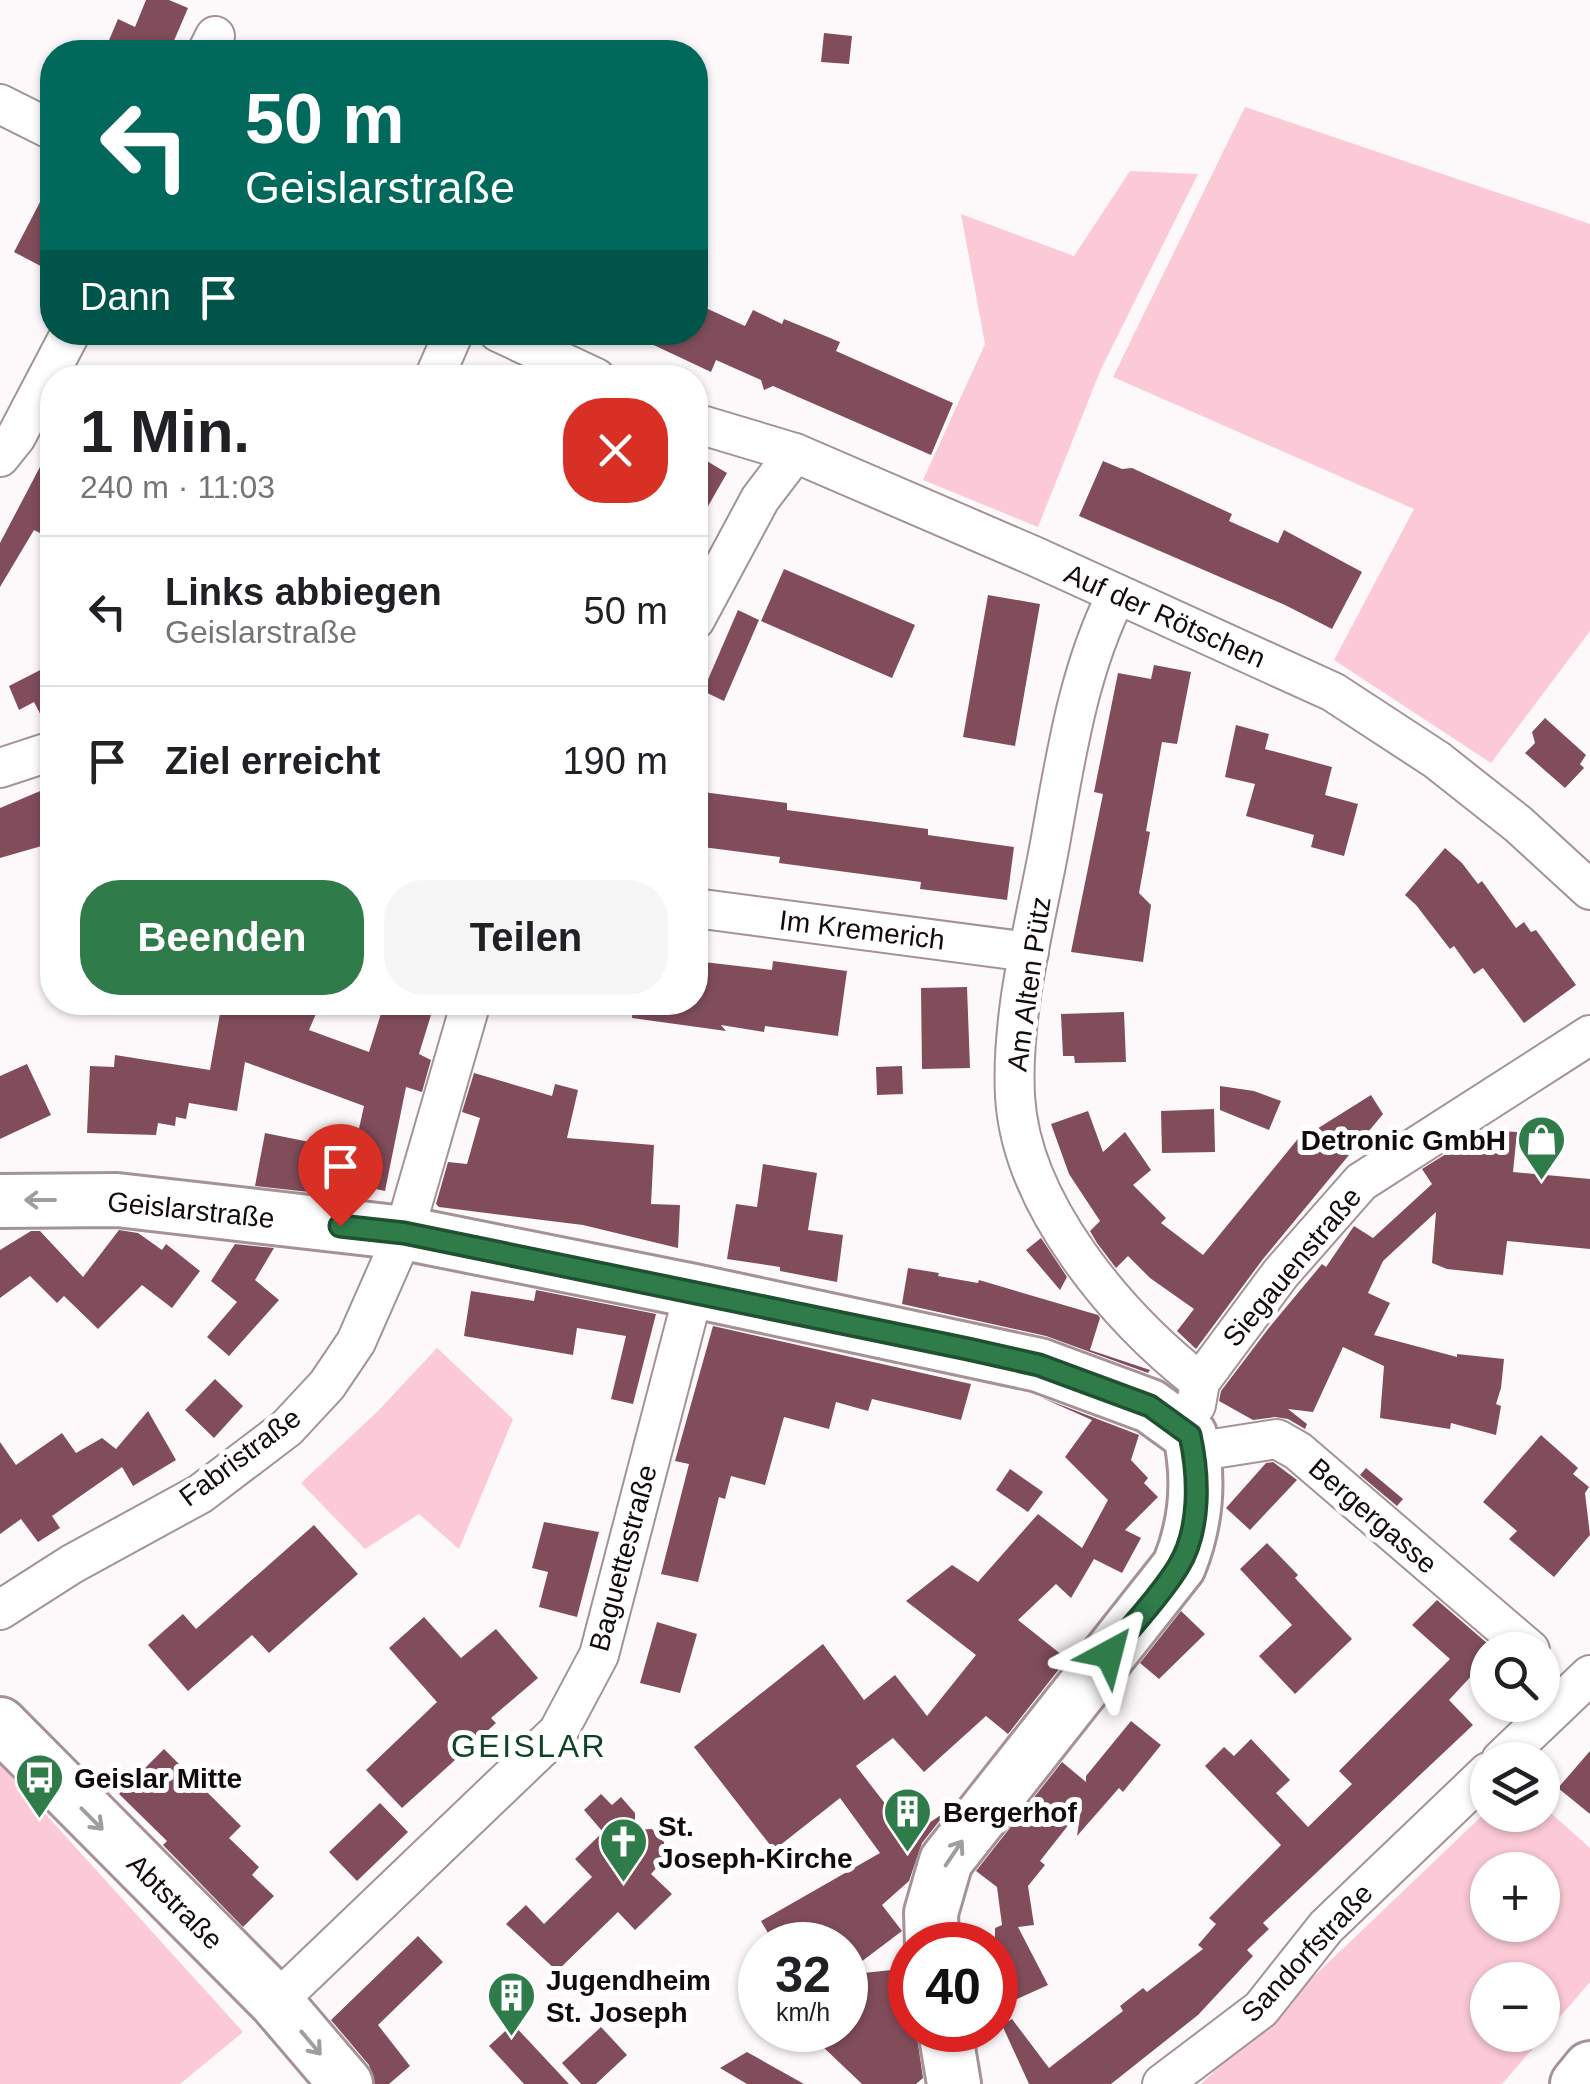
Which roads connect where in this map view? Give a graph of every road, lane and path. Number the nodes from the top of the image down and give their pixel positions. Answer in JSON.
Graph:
{"nodes":[{"id":1,"x":0,"y":104,"type":"edge"},
{"id":2,"x":40,"y":124,"type":"edge"},
{"id":3,"x":526,"y":345,"type":"edge"},
{"id":4,"x":568,"y":365,"type":"edge"},
{"id":5,"x":40,"y":391,"type":"edge"},
{"id":6,"x":708,"y":427,"type":"edge"},
{"id":7,"x":796,"y":453,"type":"junction"},
{"id":8,"x":0,"y":457,"type":"edge"},
{"id":9,"x":1117,"y":594,"type":"junction"},
{"id":10,"x":708,"y":596,"type":"edge"},
{"id":11,"x":40,"y":754,"type":"edge"},
{"id":12,"x":0,"y":768,"type":"edge"},
{"id":13,"x":1590,"y":890,"type":"edge"},
{"id":14,"x":708,"y":910,"type":"edge"},
{"id":15,"x":1030,"y":952,"type":"junction"},
{"id":16,"x":467,"y":1015,"type":"edge"},
{"id":17,"x":1590,"y":1035,"type":"edge"},
{"id":18,"x":0,"y":1200,"type":"edge"},
{"id":19,"x":404,"y":1233,"type":"junction"},
{"id":20,"x":694,"y":1291,"type":"junction"},
{"id":21,"x":1200,"y":1382,"type":"junction"},
{"id":22,"x":1192,"y":1443,"type":"junction"},
{"id":23,"x":0,"y":1610,"type":"edge"},
{"id":24,"x":1509,"y":1632,"type":"edge"},
{"id":25,"x":1560,"y":1670,"type":"edge"},
{"id":26,"x":1583,"y":1682,"type":"edge"},
{"id":27,"x":0,"y":1724,"type":"edge"},
{"id":28,"x":1519,"y":1742,"type":"edge"},
{"id":29,"x":1470,"y":1789,"type":"edge"},
{"id":30,"x":931,"y":1922,"type":"edge"},
{"id":31,"x":276,"y":2002,"type":"junction"},
{"id":32,"x":949,"y":2052,"type":"edge"},
{"id":33,"x":1590,"y":2068,"type":"edge"},
{"id":34,"x":346,"y":2084,"type":"edge"},
{"id":35,"x":954,"y":2084,"type":"edge"},
{"id":36,"x":1162,"y":2084,"type":"edge"},
{"id":37,"x":1577,"y":2084,"type":"edge"}],
"edges":[{"from":1,"to":2,"type":"street"},
{"from":3,"to":4,"type":"street"},
{"from":5,"to":8,"type":"street"},
{"from":6,"to":7,"type":"street","name":"Auf der Rötschen"},
{"from":7,"to":9,"type":"street","name":"Auf der Rötschen"},
{"from":7,"to":10,"type":"street"},
{"from":9,"to":13,"type":"street","name":"Auf der Rötschen"},
{"from":9,"to":15,"type":"street","name":"Am Alten Pütz"},
{"from":11,"to":12,"type":"street"},
{"from":14,"to":15,"type":"street","name":"Im Kremerich"},
{"from":15,"to":21,"type":"street","name":"Am Alten Pütz"},
{"from":16,"to":19,"type":"street","name":"Fabristraße"},
{"from":17,"to":21,"type":"street","name":"Siegauenstraße"},
{"from":19,"to":18,"type":"street","name":"Geislarstraße","one_way":true},
{"from":19,"to":20,"type":"street","name":"Geislarstraße"},
{"from":19,"to":23,"type":"street","name":"Fabristraße"},
{"from":20,"to":22,"type":"street","name":"Geislarstraße"},
{"from":20,"to":31,"type":"street","name":"Baguettestraße"},
{"from":21,"to":22,"type":"street","name":"Siegauenstraße"},
{"from":22,"to":24,"type":"street","name":"Bergergasse"},
{"from":30,"to":22,"type":"street","one_way":true},
{"from":25,"to":26,"type":"street"},
{"from":26,"to":28,"type":"street"},
{"from":27,"to":31,"type":"street","name":"Abtstraße","one_way":true},
{"from":29,"to":36,"type":"street","name":"Sandorfstraße"},
{"from":31,"to":34,"type":"street","name":"Abtstraße","one_way":true},
{"from":32,"to":35,"type":"street"},
{"from":33,"to":37,"type":"street"}]}
